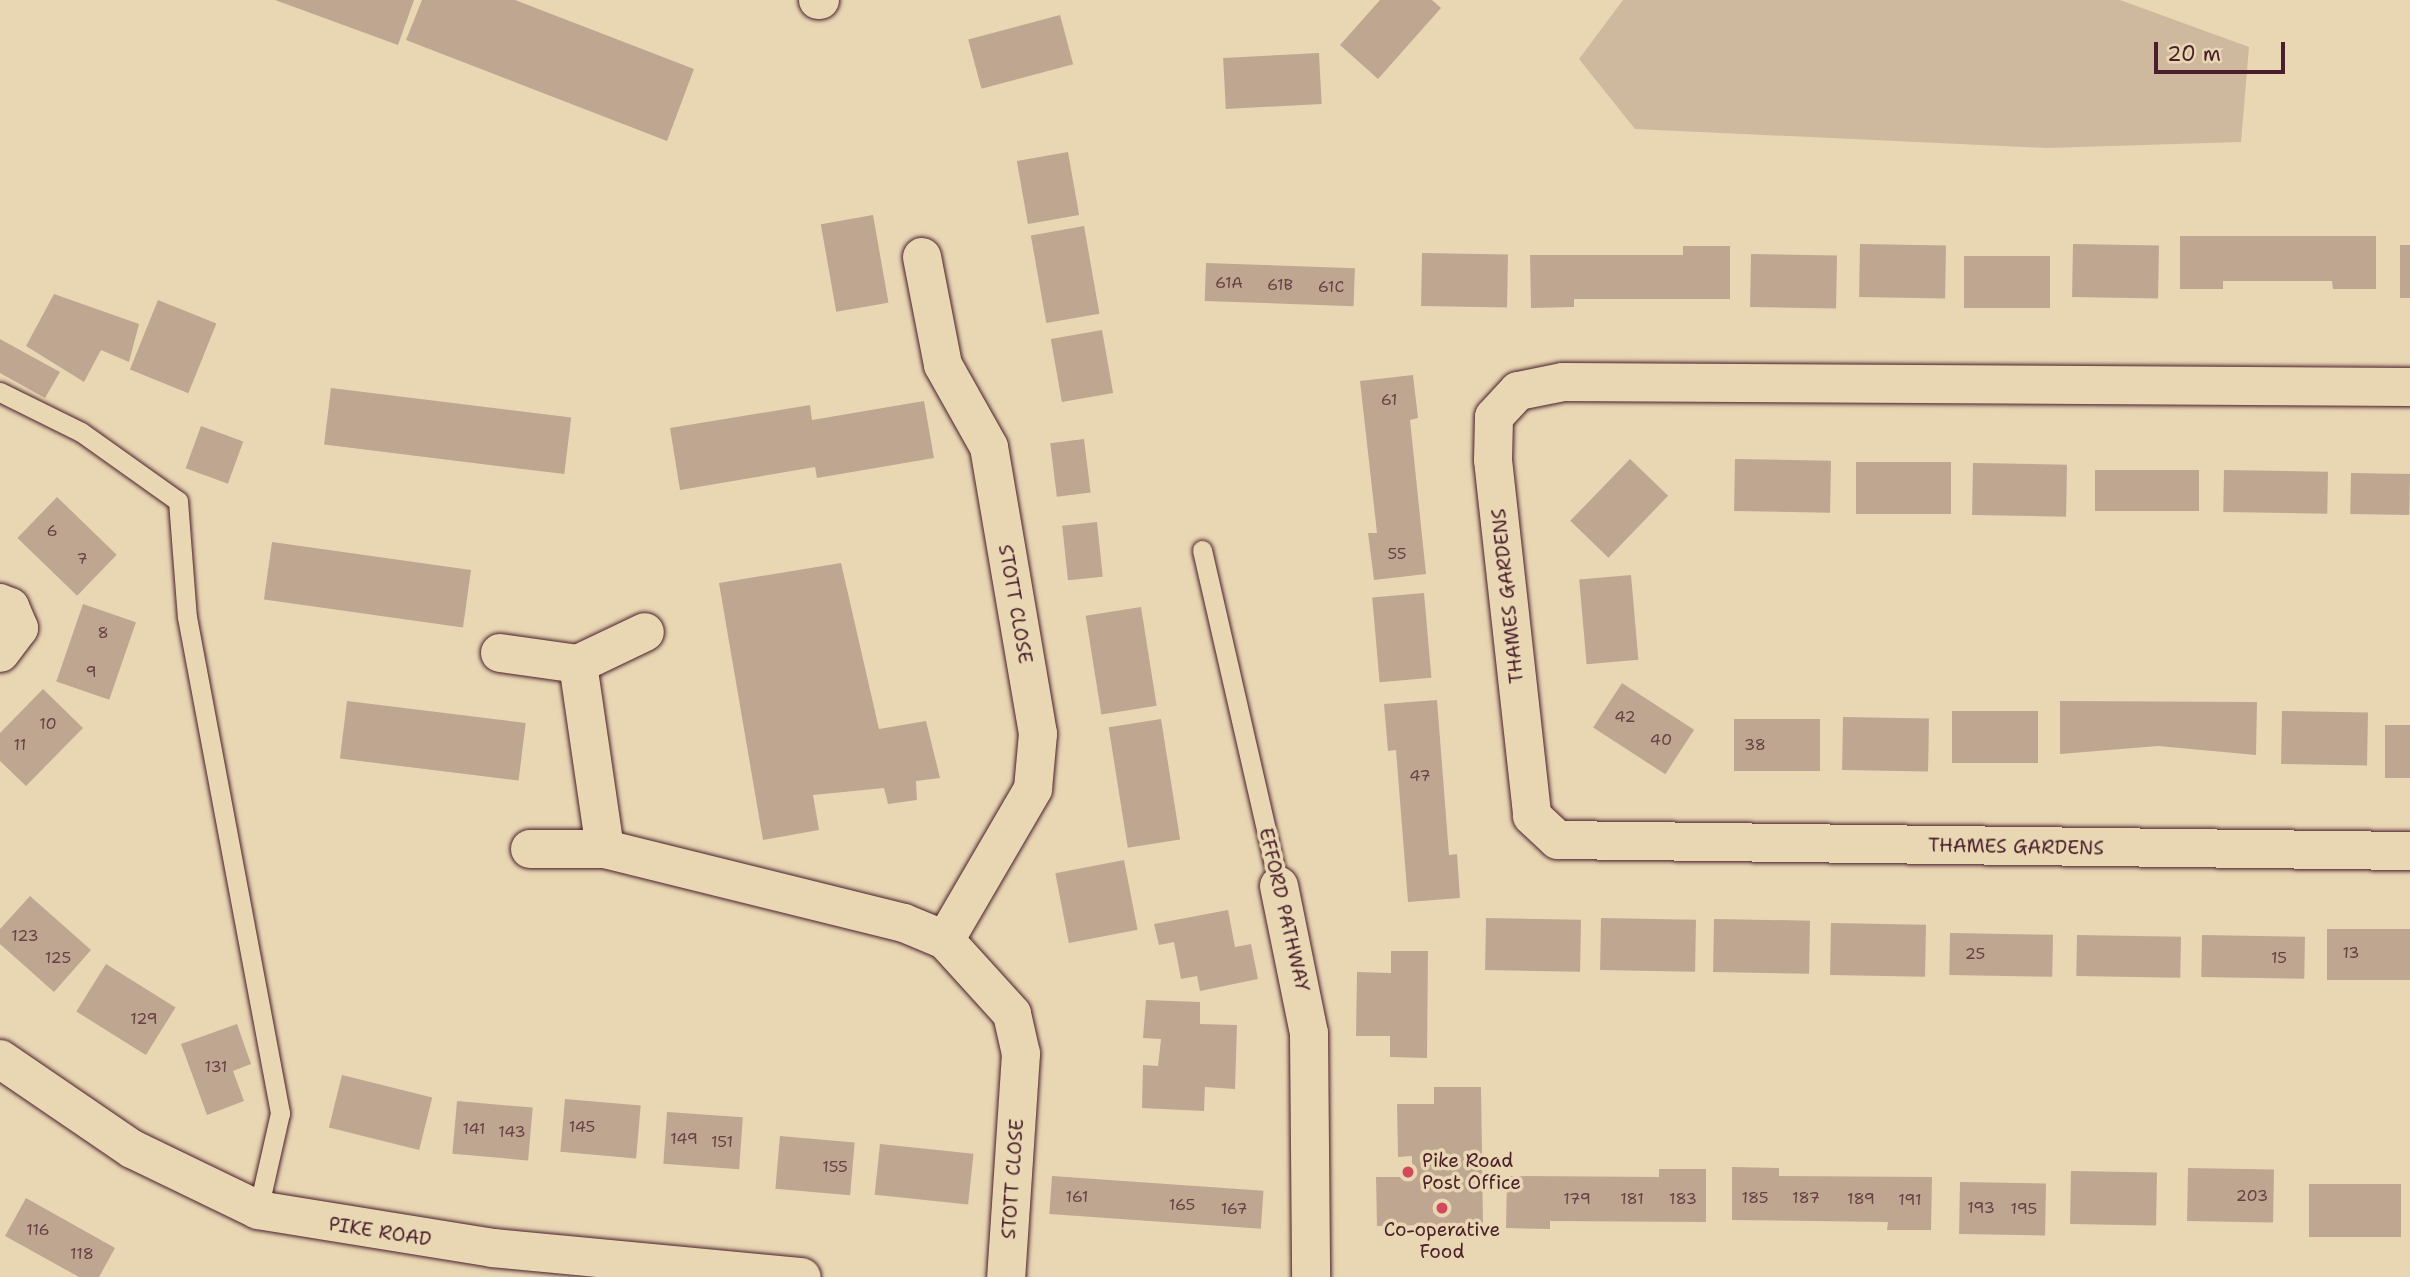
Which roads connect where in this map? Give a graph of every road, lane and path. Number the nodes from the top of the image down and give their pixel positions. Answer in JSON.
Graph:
{"nodes":[{"id":1,"x":922,"y":257,"type":"dead end"},
{"id":2,"x":2410,"y":387,"type":"edge"},
{"id":3,"x":0,"y":392,"type":"edge"},
{"id":4,"x":1202,"y":550,"type":"dead end"},
{"id":5,"x":0,"y":603,"type":"edge"},
{"id":6,"x":645,"y":632,"type":"dead end"},
{"id":7,"x":0,"y":653,"type":"edge"},
{"id":8,"x":500,"y":653,"type":"dead end"},
{"id":9,"x":578,"y":664,"type":"junction"},
{"id":10,"x":530,"y":849,"type":"dead end"},
{"id":11,"x":605,"y":849,"type":"junction"},
{"id":12,"x":2410,"y":851,"type":"edge"},
{"id":13,"x":1279,"y":886,"type":"joint"},
{"id":14,"x":945,"y":940,"type":"junction"},
{"id":15,"x":0,"y":1059,"type":"edge"},
{"id":16,"x":258,"y":1210,"type":"junction"},
{"id":17,"x":802,"y":1277,"type":"edge"},
{"id":18,"x":1006,"y":1277,"type":"edge"},
{"id":19,"x":1311,"y":1277,"type":"edge"}],
"edges":[{"from":1,"to":14,"type":"street","name":"STOTT CLOSE"},
{"from":2,"to":12,"type":"street","name":"THAMES GARDENS"},
{"from":3,"to":16,"type":"lane"},
{"from":4,"to":13,"type":"lane","name":"EFFORD PATHWAY"},
{"from":5,"to":7,"type":"street"},
{"from":6,"to":9,"type":"street"},
{"from":8,"to":9,"type":"street"},
{"from":9,"to":11,"type":"street"},
{"from":10,"to":11,"type":"street","name":"STOTT CLOSE"},
{"from":11,"to":14,"type":"street","name":"STOTT CLOSE"},
{"from":13,"to":19,"type":"street","name":"EFFORD PATHWAY"},
{"from":14,"to":18,"type":"street","name":"STOTT CLOSE"},
{"from":15,"to":16,"type":"street","name":"PIKE ROAD"},
{"from":16,"to":17,"type":"street","name":"PIKE ROAD"}]}
